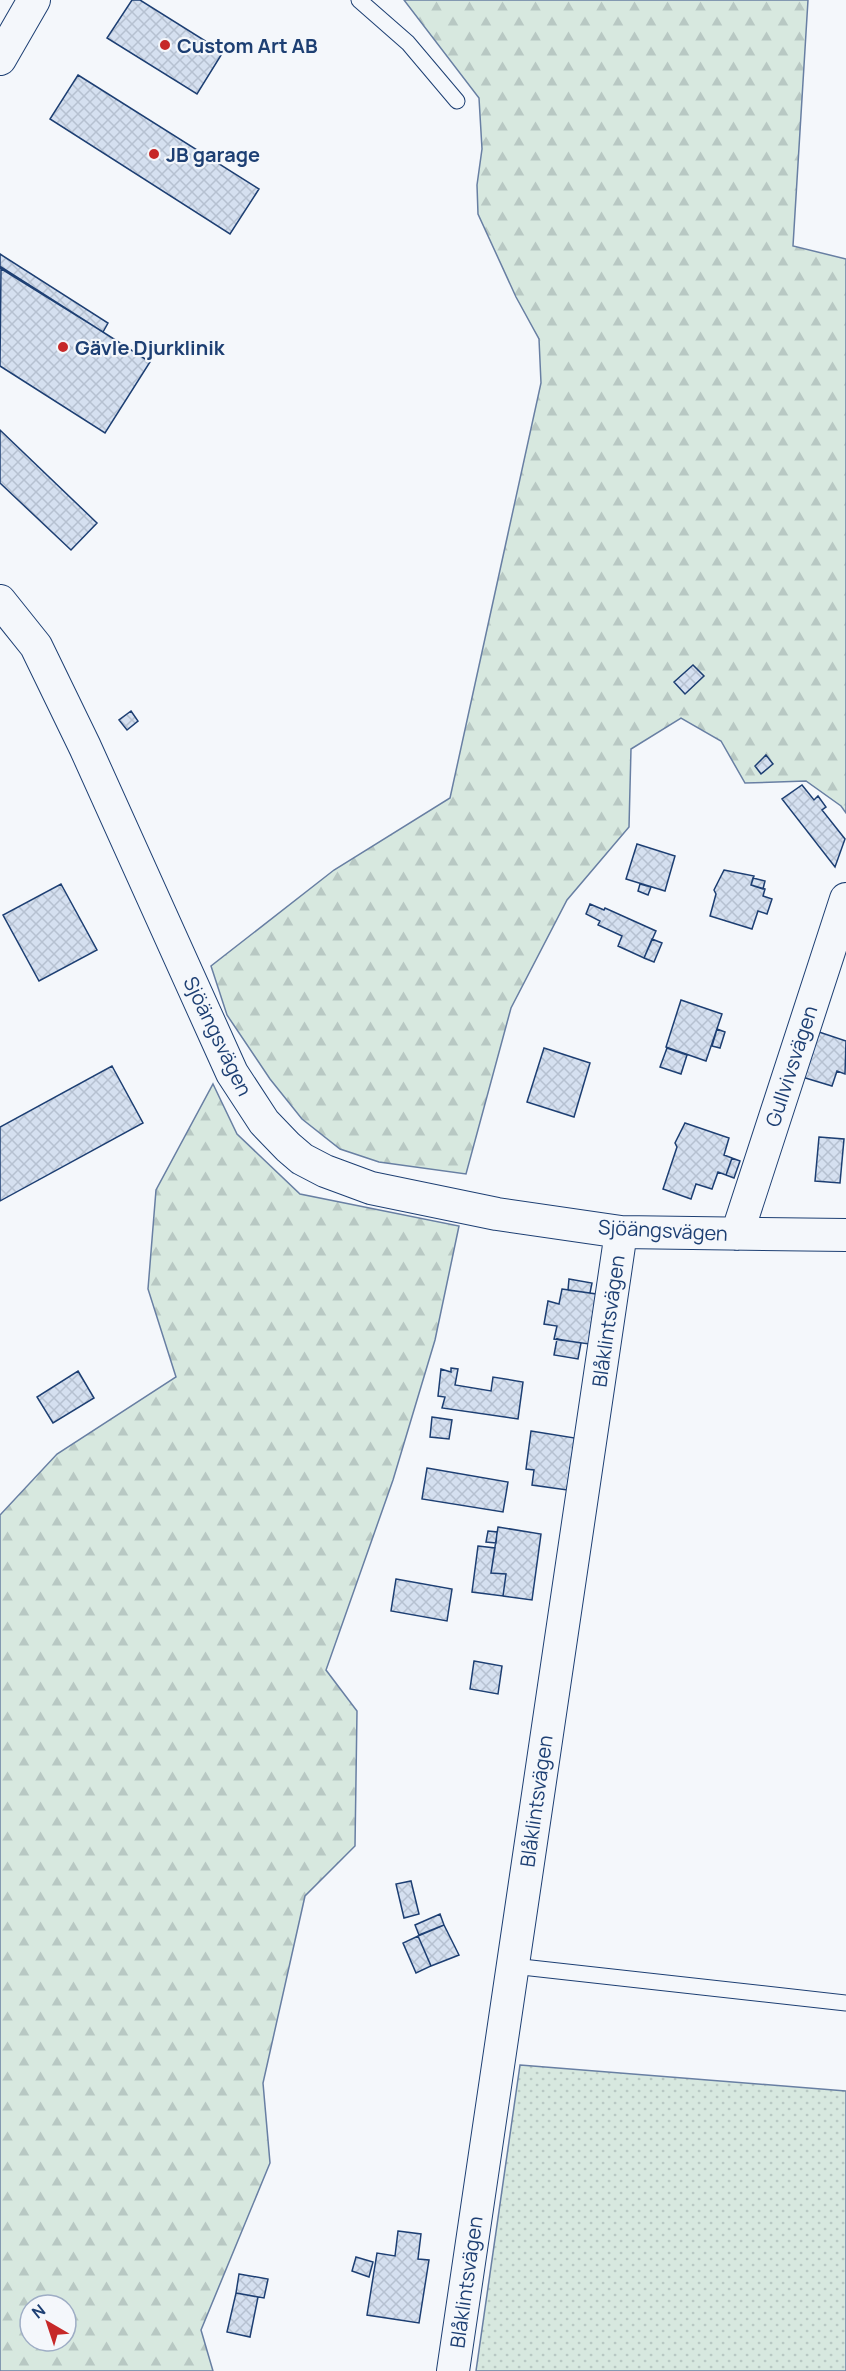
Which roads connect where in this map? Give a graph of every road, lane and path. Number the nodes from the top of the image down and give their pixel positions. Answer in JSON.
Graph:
{"nodes":[{"id":1,"x":34,"y":0,"type":"edge"},
{"id":2,"x":359,"y":0,"type":"edge"},
{"id":3,"x":1,"y":53,"type":"edge"},
{"id":4,"x":457,"y":101,"type":"dead end"},
{"id":5,"x":0,"y":601,"type":"edge"},
{"id":6,"x":846,"y":899,"type":"edge"},
{"id":7,"x":621,"y":1232,"type":"junction"},
{"id":8,"x":737,"y":1234,"type":"junction"},
{"id":9,"x":846,"y":1235,"type":"edge"},
{"id":10,"x":513,"y":1966,"type":"junction"},
{"id":11,"x":846,"y":2003,"type":"edge"},
{"id":12,"x":453,"y":2371,"type":"edge"}],
"edges":[{"from":1,"to":3,"type":"street"},
{"from":2,"to":4,"type":"lane"},
{"from":5,"to":7,"type":"street","name":"Sjöängsvägen"},
{"from":6,"to":8,"type":"street","name":"Gullvivsvägen"},
{"from":7,"to":8,"type":"street","name":"Sjöängsvägen"},
{"from":7,"to":10,"type":"street","name":"Blåklintsvägen"},
{"from":8,"to":9,"type":"street","name":"Sjöängsvägen"},
{"from":10,"to":11,"type":"lane"},
{"from":10,"to":12,"type":"street","name":"Blåklintsvägen"}]}
